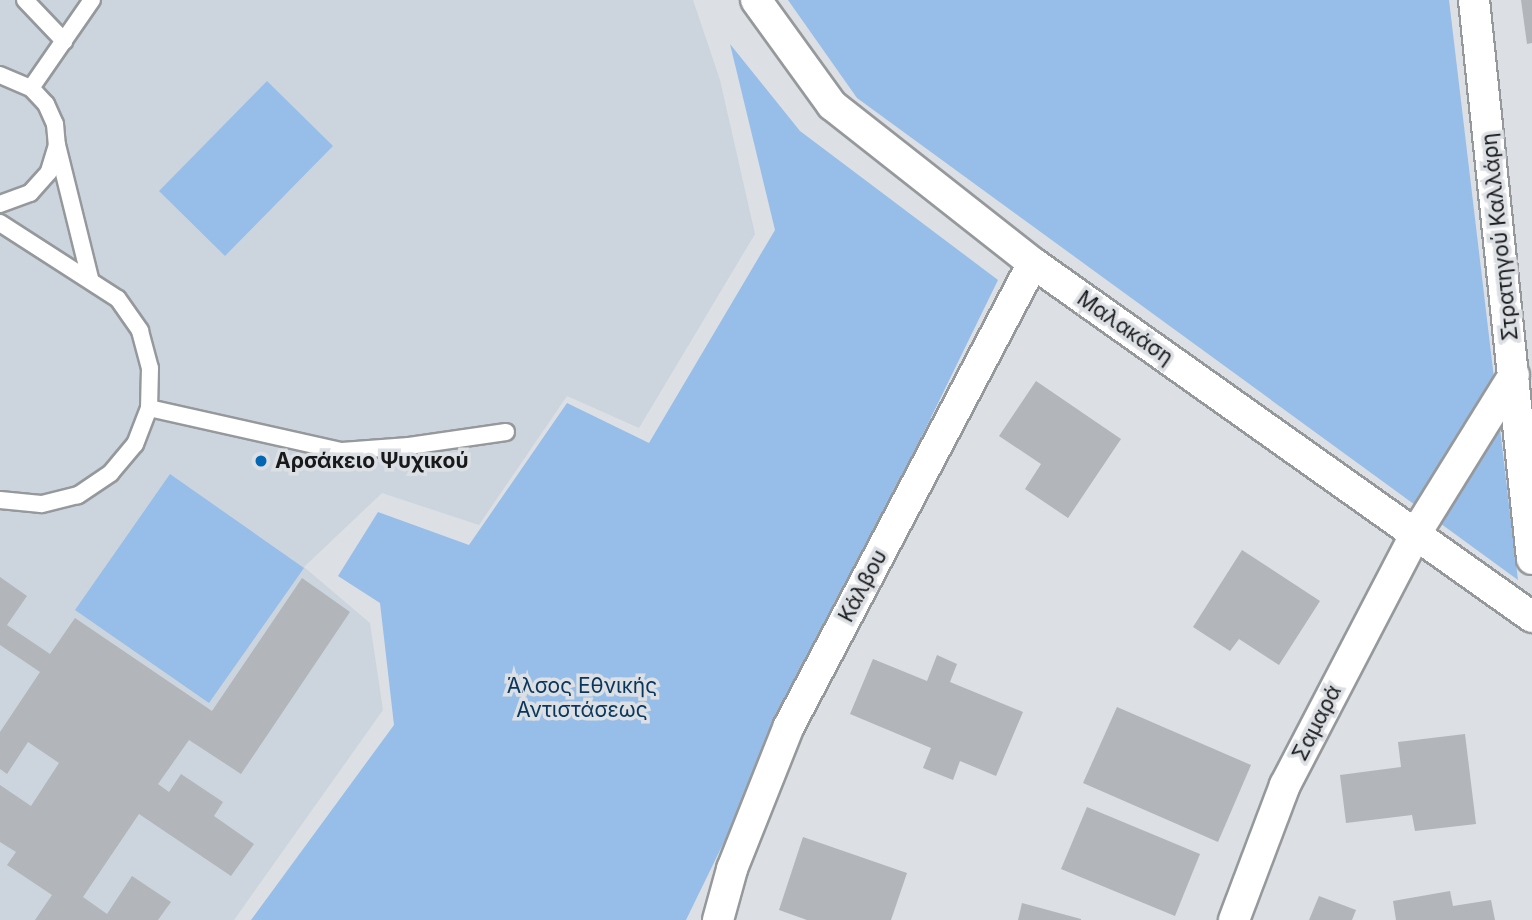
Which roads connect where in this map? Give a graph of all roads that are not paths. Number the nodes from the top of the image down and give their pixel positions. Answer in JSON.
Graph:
{"nodes":[{"id":1,"x":25,"y":0,"type":"edge"},
{"id":2,"x":92,"y":0,"type":"edge"},
{"id":3,"x":756,"y":0,"type":"edge"},
{"id":4,"x":1474,"y":0,"type":"edge"},
{"id":5,"x":64,"y":41,"type":"junction"},
{"id":6,"x":0,"y":75,"type":"edge"},
{"id":7,"x":31,"y":88,"type":"junction"},
{"id":8,"x":57,"y":145,"type":"junction"},
{"id":9,"x":0,"y":204,"type":"edge"},
{"id":10,"x":0,"y":223,"type":"edge"},
{"id":11,"x":1033,"y":263,"type":"junction"},
{"id":12,"x":90,"y":278,"type":"junction"},
{"id":13,"x":1514,"y":375,"type":"junction"},
{"id":14,"x":149,"y":408,"type":"junction"},
{"id":15,"x":506,"y":432,"type":"dead end"},
{"id":16,"x":0,"y":500,"type":"edge"},
{"id":17,"x":1416,"y":533,"type":"junction"},
{"id":18,"x":1532,"y":559,"type":"edge"},
{"id":19,"x":1532,"y":617,"type":"edge"},
{"id":20,"x":718,"y":920,"type":"edge"},
{"id":21,"x":1234,"y":920,"type":"edge"}],
"edges":[{"from":1,"to":5,"type":"lane"},
{"from":2,"to":5,"type":"lane"},
{"from":3,"to":11,"type":"street","name":"Μαλακάση"},
{"from":4,"to":13,"type":"street","name":"Στρατηγού Καλλάρη"},
{"from":5,"to":7,"type":"lane"},
{"from":6,"to":7,"type":"lane"},
{"from":7,"to":8,"type":"lane"},
{"from":8,"to":9,"type":"lane"},
{"from":8,"to":12,"type":"lane"},
{"from":10,"to":12,"type":"lane"},
{"from":11,"to":17,"type":"street","name":"Μαλακάση"},
{"from":11,"to":20,"type":"street","name":"Κάλβου"},
{"from":12,"to":14,"type":"lane"},
{"from":13,"to":17,"type":"street","name":"Σαμαρά"},
{"from":13,"to":18,"type":"street","name":"Στρατηγού Καλλάρη"},
{"from":14,"to":15,"type":"lane"},
{"from":14,"to":16,"type":"lane"},
{"from":17,"to":19,"type":"street","name":"Μαλακάση"},
{"from":17,"to":21,"type":"street","name":"Σαμαρά"}]}
